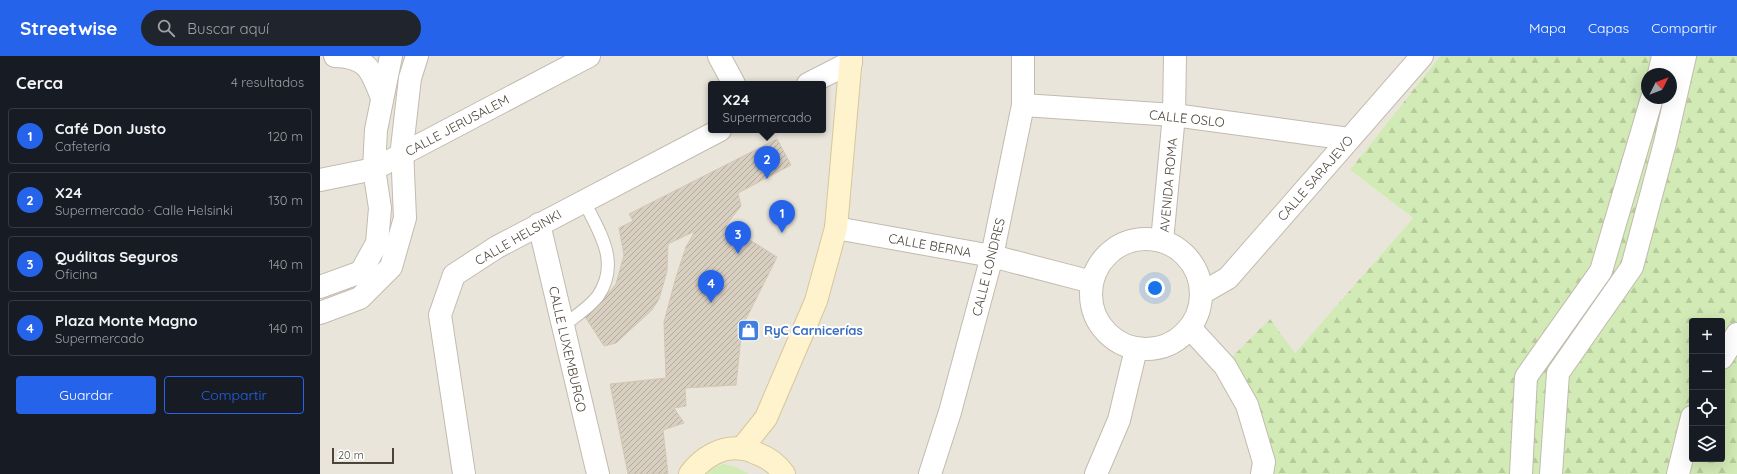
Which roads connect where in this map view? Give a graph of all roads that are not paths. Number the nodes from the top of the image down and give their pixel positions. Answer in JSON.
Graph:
{"nodes":[{"id":1,"x":335,"y":56,"type":"edge"},
{"id":2,"x":391,"y":56,"type":"edge"},
{"id":3,"x":417,"y":56,"type":"edge"},
{"id":4,"x":589,"y":56,"type":"edge"},
{"id":5,"x":719,"y":56,"type":"edge"},
{"id":6,"x":1023,"y":56,"type":"edge"},
{"id":7,"x":1175,"y":56,"type":"edge"},
{"id":8,"x":1422,"y":56,"type":"edge"},
{"id":9,"x":1664,"y":56,"type":"edge"},
{"id":10,"x":1685,"y":56,"type":"edge"},
{"id":11,"x":851,"y":59,"type":"edge"},
{"id":12,"x":1661,"y":68,"type":"edge"},
{"id":13,"x":732,"y":81,"type":"edge"},
{"id":14,"x":813,"y":81,"type":"edge"},
{"id":15,"x":382,"y":98,"type":"junction"},
{"id":16,"x":1023,"y":105,"type":"junction"},
{"id":17,"x":1650,"y":106,"type":"edge"},
{"id":18,"x":1174,"y":115,"type":"junction"},
{"id":19,"x":1670,"y":119,"type":"junction"},
{"id":20,"x":714,"y":133,"type":"edge"},
{"id":21,"x":1349,"y":139,"type":"junction"},
{"id":22,"x":402,"y":154,"type":"junction"},
{"id":23,"x":374,"y":169,"type":"junction"},
{"id":24,"x":320,"y":180,"type":"edge"},
{"id":25,"x":584,"y":201,"type":"junction"},
{"id":26,"x":539,"y":224,"type":"junction"},
{"id":27,"x":836,"y":228,"type":"junction"},
{"id":28,"x":1162,"y":241,"type":"junction"},
{"id":29,"x":992,"y":256,"type":"junction"},
{"id":30,"x":1092,"y":282,"type":"junction"},
{"id":31,"x":320,"y":287,"type":"edge"},
{"id":32,"x":1202,"y":293,"type":"junction"},
{"id":33,"x":320,"y":312,"type":"edge"},
{"id":34,"x":563,"y":326,"type":"junction"},
{"id":35,"x":1190,"y":328,"type":"junction"},
{"id":36,"x":1737,"y":334,"type":"edge"},
{"id":37,"x":1136,"y":349,"type":"junction"},
{"id":38,"x":1724,"y":354,"type":"edge"},
{"id":39,"x":766,"y":418,"type":"junction"},
{"id":40,"x":1690,"y":426,"type":"edge"},
{"id":41,"x":742,"y":448,"type":"junction"},
{"id":42,"x":767,"y":457,"type":"junction"},
{"id":43,"x":464,"y":474,"type":"edge"},
{"id":44,"x":598,"y":474,"type":"edge"},
{"id":45,"x":690,"y":474,"type":"edge"},
{"id":46,"x":784,"y":474,"type":"edge"},
{"id":47,"x":930,"y":474,"type":"edge"},
{"id":48,"x":1096,"y":474,"type":"edge"},
{"id":49,"x":1262,"y":474,"type":"edge"},
{"id":50,"x":1521,"y":474,"type":"edge"},
{"id":51,"x":1551,"y":474,"type":"edge"},
{"id":52,"x":1678,"y":474,"type":"edge"}],
"edges":[{"from":1,"to":15,"type":"street"},
{"from":2,"to":15,"type":"street"},
{"from":3,"to":22,"type":"street"},
{"from":4,"to":22,"type":"street","name":"CALLE JERUSALEM"},
{"from":5,"to":13,"type":"street"},
{"from":6,"to":16,"type":"street","name":"CALLE LONDRES"},
{"from":7,"to":18,"type":"street","name":"AVENIDA ROMA"},
{"from":8,"to":21,"type":"street","name":"CALLE SARAJEVO"},
{"from":9,"to":12,"type":"street"},
{"from":10,"to":19,"type":"street"},
{"from":11,"to":14,"type":"street"},
{"from":11,"to":27,"type":"main road"},
{"from":15,"to":23,"type":"street"},
{"from":16,"to":18,"type":"street","name":"CALLE OSLO"},
{"from":16,"to":29,"type":"street","name":"CALLE LONDRES"},
{"from":17,"to":19,"type":"street"},
{"from":17,"to":50,"type":"street"},
{"from":18,"to":21,"type":"street","name":"CALLE OSLO"},
{"from":18,"to":28,"type":"street","name":"AVENIDA ROMA"},
{"from":19,"to":51,"type":"street"},
{"from":20,"to":25,"type":"street","name":"CALLE HELSINKI"},
{"from":21,"to":32,"type":"street","name":"CALLE SARAJEVO"},
{"from":22,"to":23,"type":"street","name":"CALLE JERUSALEM"},
{"from":22,"to":33,"type":"street"},
{"from":23,"to":24,"type":"street","name":"CALLE JERUSALEM"},
{"from":23,"to":31,"type":"street"},
{"from":25,"to":26,"type":"street","name":"CALLE HELSINKI"},
{"from":25,"to":34,"type":"lane"},
{"from":26,"to":34,"type":"street","name":"CALLE LUXEMBURGO"},
{"from":26,"to":43,"type":"street","name":"CALLE HELSINKI"},
{"from":27,"to":29,"type":"street","name":"CALLE BERNA"},
{"from":27,"to":39,"type":"main road"},
{"from":28,"to":30,"type":"street"},
{"from":28,"to":32,"type":"street"},
{"from":29,"to":30,"type":"street","name":"CALLE BERNA"},
{"from":29,"to":47,"type":"street","name":"CALLE LONDRES"},
{"from":30,"to":37,"type":"street"},
{"from":32,"to":35,"type":"street"},
{"from":34,"to":44,"type":"street","name":"CALLE LUXEMBURGO"},
{"from":35,"to":37,"type":"street"},
{"from":35,"to":49,"type":"street"},
{"from":36,"to":38,"type":"street"},
{"from":37,"to":48,"type":"street"},
{"from":39,"to":41,"type":"main road"},
{"from":39,"to":42,"type":"main road"},
{"from":40,"to":52,"type":"street"},
{"from":41,"to":42,"type":"main road"},
{"from":41,"to":45,"type":"main road"},
{"from":42,"to":46,"type":"main road"}]}
